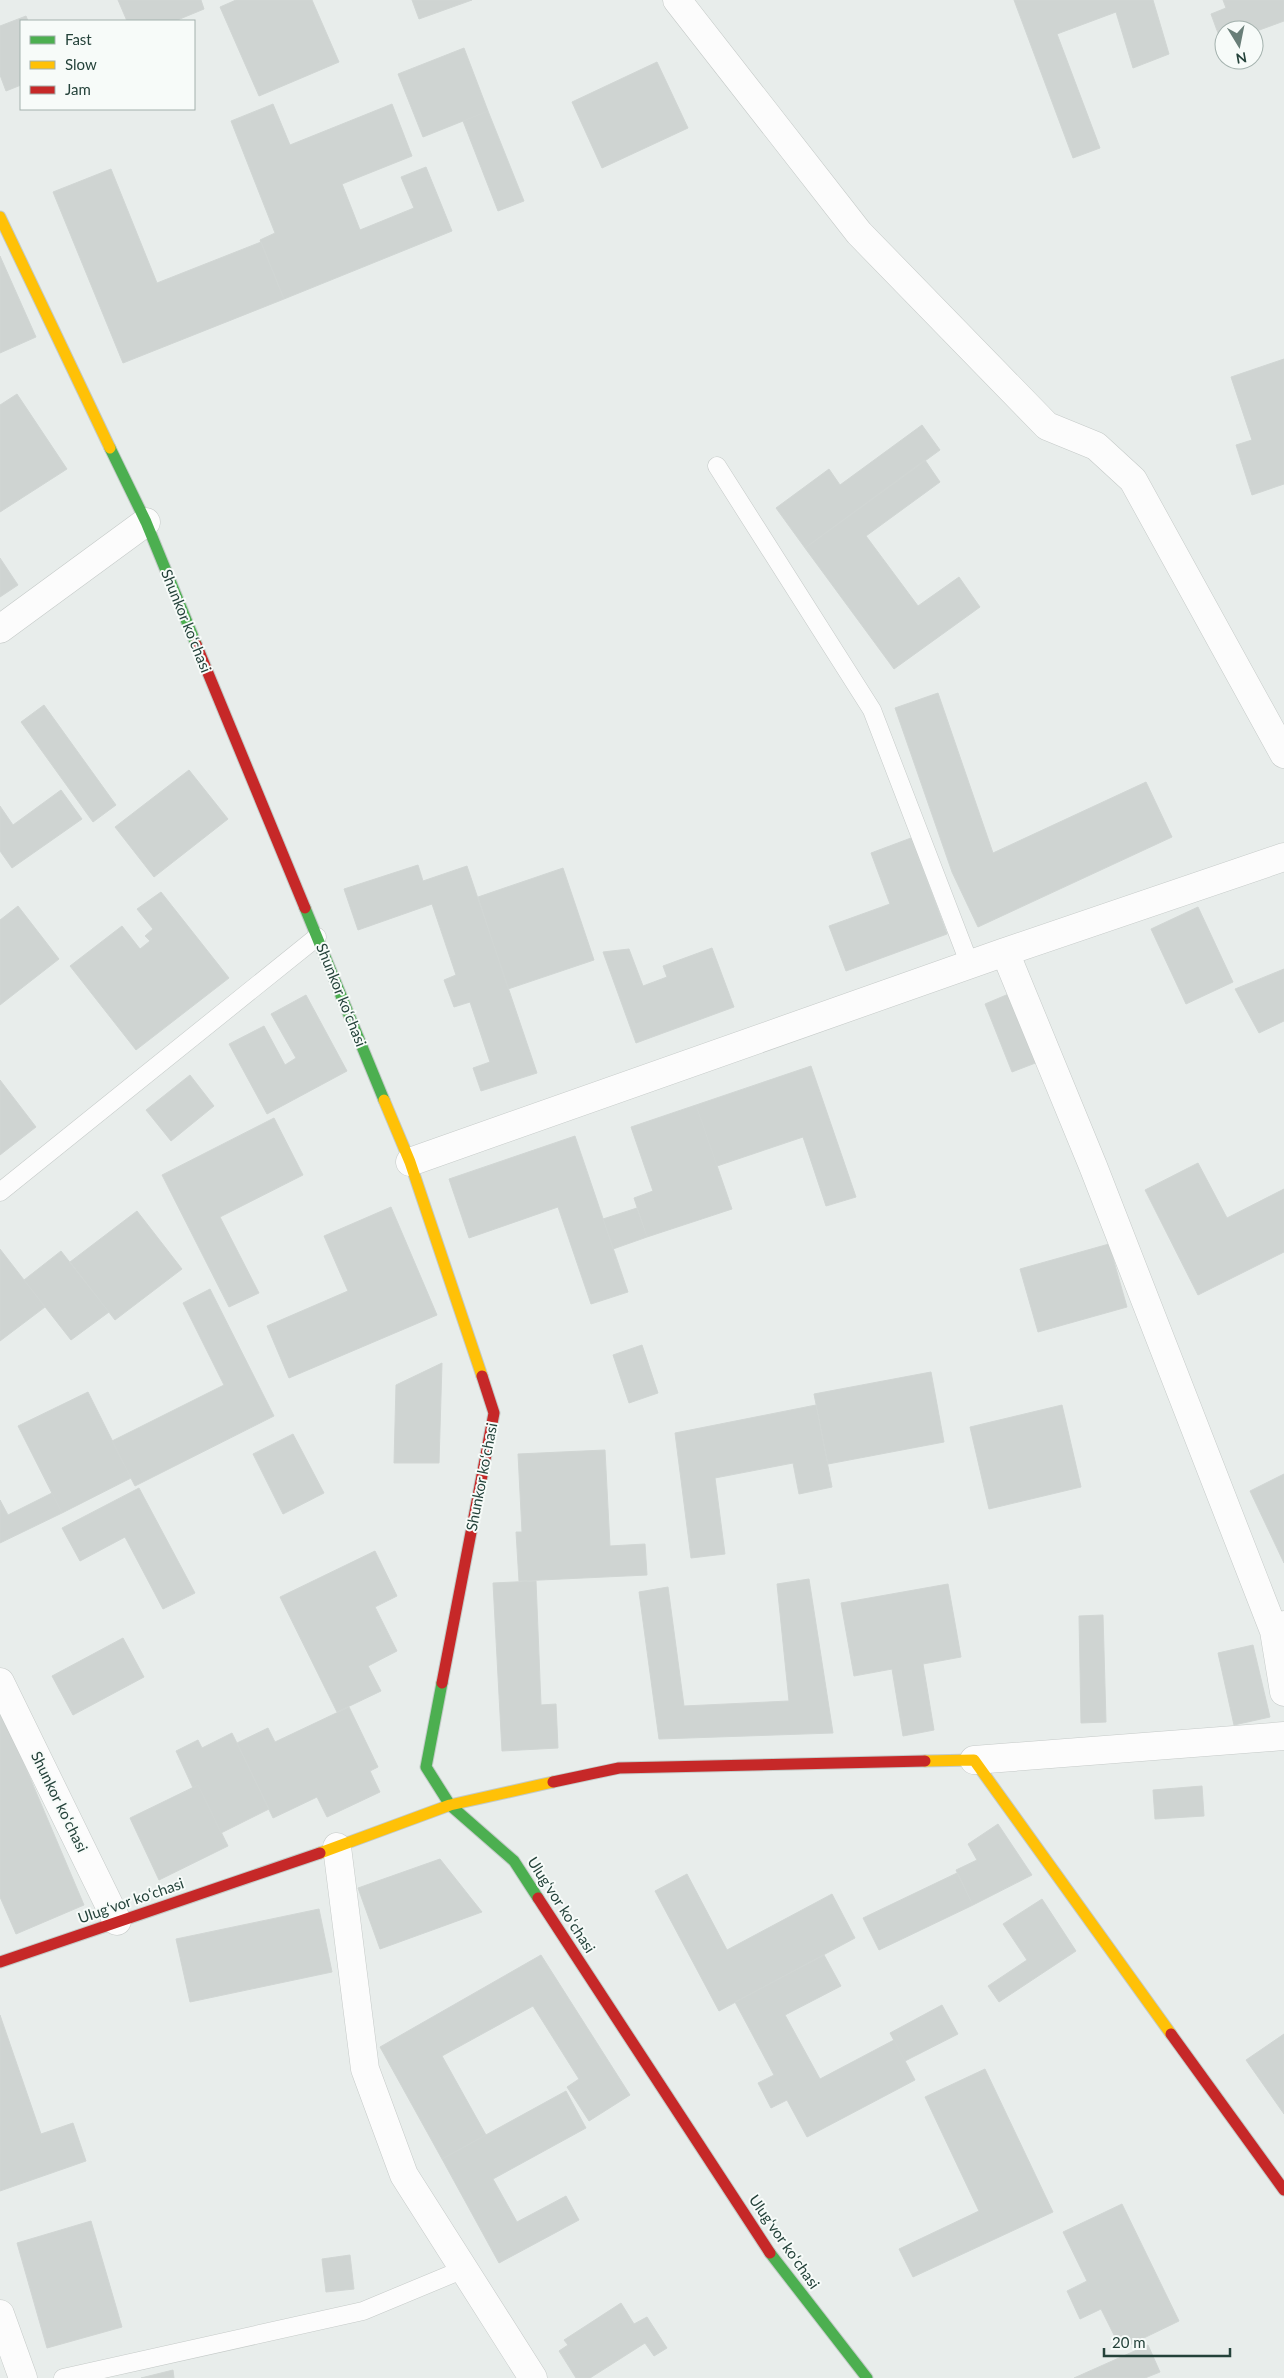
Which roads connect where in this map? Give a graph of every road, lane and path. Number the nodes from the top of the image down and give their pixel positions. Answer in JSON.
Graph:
{"nodes":[{"id":1,"x":677,"y":0,"type":"edge"},
{"id":2,"x":0,"y":217,"type":"edge"},
{"id":3,"x":718,"y":466,"type":"dead end"},
{"id":4,"x":146,"y":522,"type":"junction"},
{"id":5,"x":0,"y":628,"type":"edge"},
{"id":6,"x":1284,"y":754,"type":"edge"},
{"id":7,"x":1284,"y":857,"type":"edge"},
{"id":8,"x":317,"y":937,"type":"junction"},
{"id":9,"x":1005,"y":952,"type":"junction"},
{"id":10,"x":970,"y":965,"type":"junction"},
{"id":11,"x":410,"y":1162,"type":"junction"},
{"id":12,"x":0,"y":1192,"type":"edge"},
{"id":13,"x":1279,"y":1628,"type":"edge"},
{"id":14,"x":0,"y":1682,"type":"edge"},
{"id":15,"x":1284,"y":1692,"type":"edge"},
{"id":16,"x":1284,"y":1736,"type":"edge"},
{"id":17,"x":974,"y":1760,"type":"junction"},
{"id":18,"x":450,"y":1805,"type":"junction"},
{"id":19,"x":337,"y":1847,"type":"junction"},
{"id":20,"x":117,"y":1921,"type":"junction"},
{"id":21,"x":0,"y":1962,"type":"edge"},
{"id":22,"x":1284,"y":2190,"type":"edge"},
{"id":23,"x":464,"y":2269,"type":"junction"},
{"id":24,"x":0,"y":2314,"type":"edge"},
{"id":25,"x":23,"y":2378,"type":"edge"},
{"id":26,"x":63,"y":2378,"type":"edge"},
{"id":27,"x":533,"y":2378,"type":"edge"},
{"id":28,"x":867,"y":2378,"type":"edge"}],
"edges":[{"from":1,"to":6,"type":"street"},
{"from":2,"to":4,"type":"street","name":"Shunkor koʻchasi"},
{"from":3,"to":10,"type":"lane"},
{"from":4,"to":5,"type":"street"},
{"from":4,"to":8,"type":"street","name":"Shunkor koʻchasi"},
{"from":7,"to":9,"type":"street"},
{"from":8,"to":11,"type":"street","name":"Shunkor koʻchasi"},
{"from":8,"to":12,"type":"lane"},
{"from":9,"to":10,"type":"street"},
{"from":9,"to":13,"type":"street"},
{"from":10,"to":11,"type":"street"},
{"from":11,"to":18,"type":"street","name":"Shunkor koʻchasi"},
{"from":13,"to":15,"type":"street"},
{"from":14,"to":20,"type":"street","name":"Shunkor koʻchasi"},
{"from":16,"to":17,"type":"street"},
{"from":17,"to":18,"type":"street"},
{"from":17,"to":22,"type":"street"},
{"from":18,"to":19,"type":"street","name":"Ulugʻvor koʻchasi"},
{"from":18,"to":28,"type":"street","name":"Ulugʻvor koʻchasi"},
{"from":19,"to":20,"type":"street","name":"Ulugʻvor koʻchasi"},
{"from":19,"to":23,"type":"street"},
{"from":20,"to":21,"type":"street","name":"Ulugʻvor koʻchasi"},
{"from":23,"to":26,"type":"lane"},
{"from":23,"to":27,"type":"street"},
{"from":24,"to":25,"type":"street"}]}
